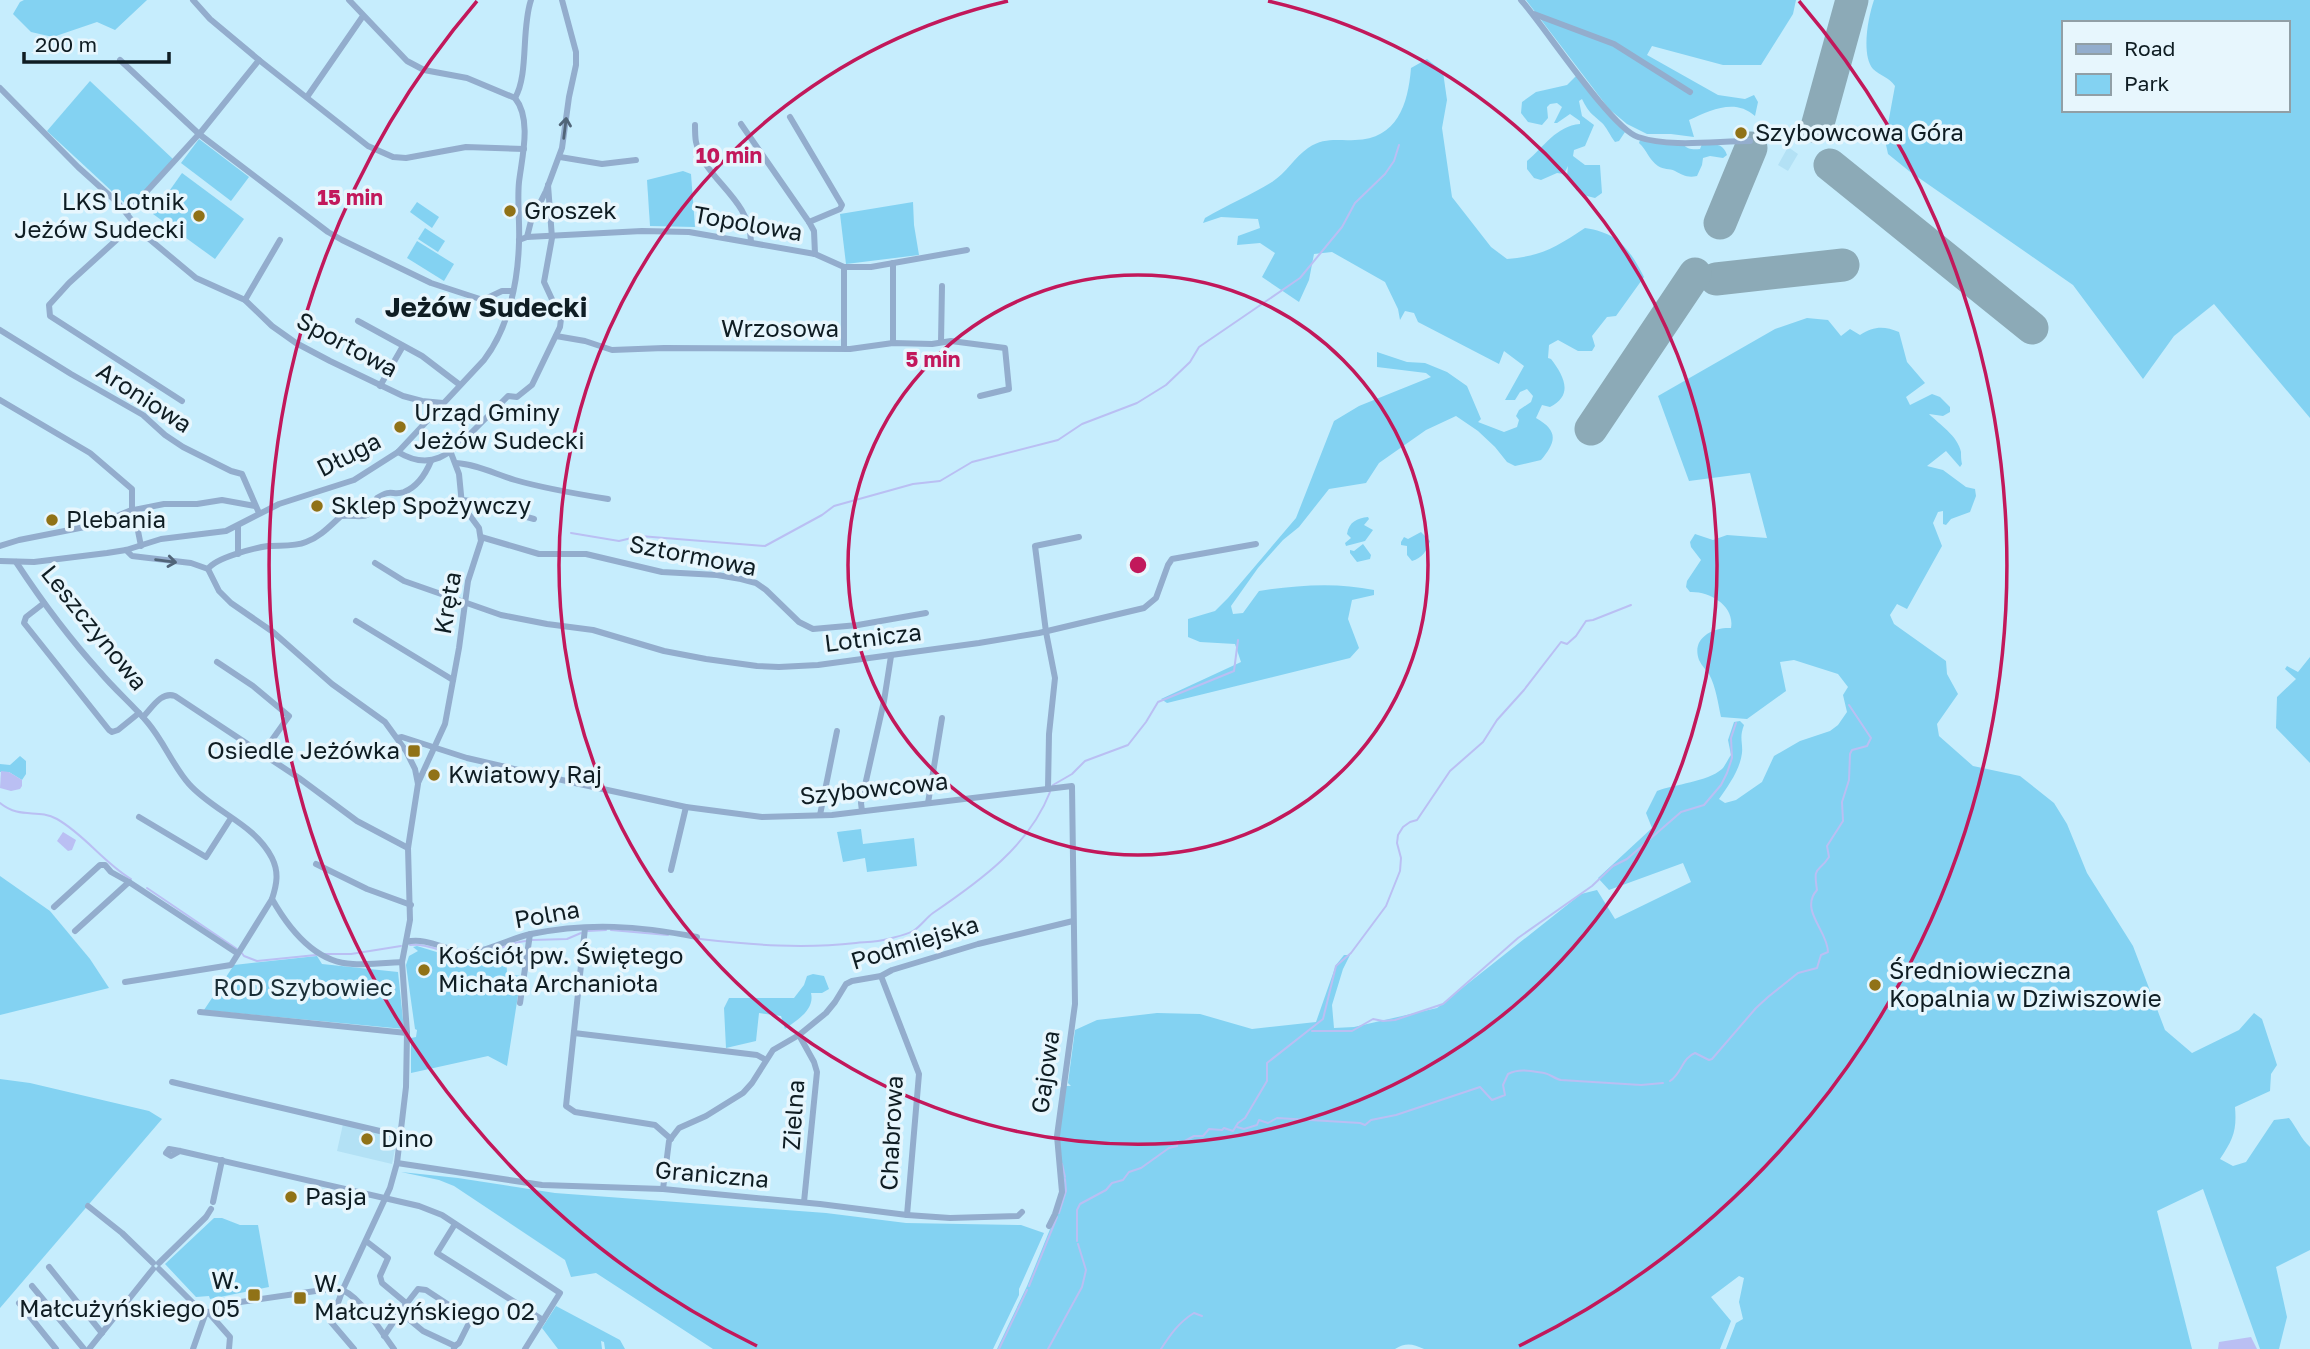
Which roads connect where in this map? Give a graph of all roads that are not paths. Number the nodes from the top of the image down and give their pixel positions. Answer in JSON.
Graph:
{"nodes":[{"id":1,"x":193,"y":0,"type":"edge"},
{"id":2,"x":349,"y":0,"type":"edge"},
{"id":3,"x":531,"y":0,"type":"edge"},
{"id":4,"x":562,"y":0,"type":"edge"},
{"id":5,"x":1521,"y":0,"type":"edge"},
{"id":6,"x":1532,"y":13,"type":"junction"},
{"id":7,"x":363,"y":16,"type":"junction"},
{"id":8,"x":120,"y":60,"type":"dead end"},
{"id":9,"x":258,"y":60,"type":"junction"},
{"id":10,"x":0,"y":89,"type":"edge"},
{"id":11,"x":1690,"y":92,"type":"dead end"},
{"id":12,"x":307,"y":97,"type":"junction"},
{"id":13,"x":515,"y":98,"type":"junction"},
{"id":14,"x":790,"y":117,"type":"dead end"},
{"id":15,"x":741,"y":124,"type":"dead end"},
{"id":16,"x":695,"y":125,"type":"dead end"},
{"id":17,"x":200,"y":133,"type":"junction"},
{"id":18,"x":1750,"y":141,"type":"dead end"},
{"id":19,"x":524,"y":149,"type":"junction"},
{"id":20,"x":560,"y":157,"type":"junction"},
{"id":21,"x":636,"y":160,"type":"dead end"},
{"id":22,"x":548,"y":186,"type":"junction"},
{"id":23,"x":127,"y":213,"type":"junction"},
{"id":24,"x":809,"y":222,"type":"junction"},
{"id":25,"x":134,"y":224,"type":"junction"},
{"id":26,"x":552,"y":238,"type":"junction"},
{"id":27,"x":523,"y":239,"type":"junction"},
{"id":28,"x":280,"y":240,"type":"dead end"},
{"id":29,"x":751,"y":242,"type":"junction"},
{"id":30,"x":967,"y":250,"type":"dead end"},
{"id":31,"x":815,"y":254,"type":"junction"},
{"id":32,"x":893,"y":263,"type":"junction"},
{"id":33,"x":844,"y":267,"type":"junction"},
{"id":34,"x":942,"y":286,"type":"dead end"},
{"id":35,"x":512,"y":291,"type":"junction"},
{"id":36,"x":244,"y":300,"type":"junction"},
{"id":37,"x":358,"y":321,"type":"dead end"},
{"id":38,"x":0,"y":330,"type":"edge"},
{"id":39,"x":556,"y":336,"type":"junction"},
{"id":40,"x":941,"y":342,"type":"junction"},
{"id":41,"x":893,"y":343,"type":"junction"},
{"id":42,"x":403,"y":346,"type":"junction"},
{"id":43,"x":844,"y":348,"type":"junction"},
{"id":44,"x":460,"y":385,"type":"junction"},
{"id":45,"x":380,"y":386,"type":"junction"},
{"id":46,"x":980,"y":396,"type":"dead end"},
{"id":47,"x":0,"y":400,"type":"edge"},
{"id":48,"x":182,"y":401,"type":"dead end"},
{"id":49,"x":443,"y":403,"type":"junction"},
{"id":50,"x":398,"y":452,"type":"junction"},
{"id":51,"x":451,"y":453,"type":"junction"},
{"id":52,"x":431,"y":461,"type":"junction"},
{"id":53,"x":456,"y":463,"type":"junction"},
{"id":54,"x":608,"y":499,"type":"dead end"},
{"id":55,"x":461,"y":500,"type":"junction"},
{"id":56,"x":254,"y":506,"type":"junction"},
{"id":57,"x":133,"y":511,"type":"junction"},
{"id":58,"x":259,"y":513,"type":"junction"},
{"id":59,"x":534,"y":519,"type":"dead end"},
{"id":60,"x":238,"y":526,"type":"junction"},
{"id":61,"x":481,"y":537,"type":"junction"},
{"id":62,"x":1079,"y":537,"type":"dead end"},
{"id":63,"x":1256,"y":544,"type":"dead end"},
{"id":64,"x":0,"y":546,"type":"edge"},
{"id":65,"x":141,"y":546,"type":"junction"},
{"id":66,"x":126,"y":550,"type":"junction"},
{"id":67,"x":238,"y":554,"type":"junction"},
{"id":68,"x":0,"y":561,"type":"edge"},
{"id":69,"x":16,"y":562,"type":"junction"},
{"id":70,"x":375,"y":563,"type":"dead end"},
{"id":71,"x":208,"y":569,"type":"junction"},
{"id":72,"x":44,"y":603,"type":"junction"},
{"id":73,"x":465,"y":603,"type":"junction"},
{"id":74,"x":926,"y":613,"type":"dead end"},
{"id":75,"x":356,"y":621,"type":"dead end"},
{"id":76,"x":1046,"y":632,"type":"junction"},
{"id":77,"x":891,"y":656,"type":"junction"},
{"id":78,"x":217,"y":662,"type":"dead end"},
{"id":79,"x":453,"y":680,"type":"junction"},
{"id":80,"x":141,"y":715,"type":"junction"},
{"id":81,"x":942,"y":718,"type":"dead end"},
{"id":82,"x":838,"y":731,"type":"dead end"},
{"id":83,"x":398,"y":738,"type":"junction"},
{"id":84,"x":436,"y":748,"type":"junction"},
{"id":85,"x":262,"y":754,"type":"junction"},
{"id":86,"x":418,"y":784,"type":"junction"},
{"id":87,"x":1048,"y":789,"type":"junction"},
{"id":88,"x":928,"y":803,"type":"junction"},
{"id":89,"x":686,"y":807,"type":"junction"},
{"id":90,"x":862,"y":811,"type":"junction"},
{"id":91,"x":820,"y":815,"type":"junction"},
{"id":92,"x":139,"y":817,"type":"dead end"},
{"id":93,"x":231,"y":818,"type":"junction"},
{"id":94,"x":408,"y":848,"type":"junction"},
{"id":95,"x":316,"y":864,"type":"dead end"},
{"id":96,"x":671,"y":870,"type":"dead end"},
{"id":97,"x":129,"y":882,"type":"junction"},
{"id":98,"x":272,"y":899,"type":"junction"},
{"id":99,"x":411,"y":905,"type":"junction"},
{"id":100,"x":54,"y":907,"type":"dead end"},
{"id":101,"x":1073,"y":921,"type":"junction"},
{"id":102,"x":585,"y":928,"type":"junction"},
{"id":103,"x":75,"y":931,"type":"dead end"},
{"id":104,"x":530,"y":934,"type":"junction"},
{"id":105,"x":697,"y":937,"type":"dead end"},
{"id":106,"x":407,"y":942,"type":"junction"},
{"id":107,"x":239,"y":951,"type":"junction"},
{"id":108,"x":402,"y":962,"type":"junction"},
{"id":109,"x":881,"y":976,"type":"junction"},
{"id":110,"x":125,"y":982,"type":"dead end"},
{"id":111,"x":520,"y":1003,"type":"dead end"},
{"id":112,"x":200,"y":1012,"type":"dead end"},
{"id":113,"x":407,"y":1033,"type":"junction"},
{"id":114,"x":574,"y":1033,"type":"junction"},
{"id":115,"x":799,"y":1035,"type":"junction"},
{"id":116,"x":766,"y":1060,"type":"junction"},
{"id":117,"x":172,"y":1082,"type":"dead end"},
{"id":118,"x":401,"y":1136,"type":"junction"},
{"id":119,"x":671,"y":1139,"type":"junction"},
{"id":120,"x":180,"y":1151,"type":"dead end"},
{"id":121,"x":222,"y":1160,"type":"junction"},
{"id":122,"x":397,"y":1163,"type":"junction"},
{"id":123,"x":663,"y":1189,"type":"junction"},
{"id":124,"x":385,"y":1199,"type":"junction"},
{"id":125,"x":804,"y":1202,"type":"junction"},
{"id":126,"x":88,"y":1206,"type":"dead end"},
{"id":127,"x":1022,"y":1212,"type":"dead end"},
{"id":128,"x":907,"y":1215,"type":"junction"},
{"id":129,"x":455,"y":1224,"type":"junction"},
{"id":130,"x":1049,"y":1226,"type":"dead end"},
{"id":131,"x":366,"y":1241,"type":"junction"},
{"id":132,"x":156,"y":1266,"type":"junction"},
{"id":133,"x":49,"y":1267,"type":"dead end"},
{"id":134,"x":32,"y":1286,"type":"dead end"},
{"id":135,"x":343,"y":1289,"type":"junction"},
{"id":136,"x":19,"y":1303,"type":"dead end"},
{"id":137,"x":406,"y":1303,"type":"junction"},
{"id":138,"x":400,"y":1312,"type":"junction"},
{"id":139,"x":206,"y":1314,"type":"junction"},
{"id":140,"x":543,"y":1320,"type":"junction"},
{"id":141,"x":102,"y":1332,"type":"junction"},
{"id":142,"x":384,"y":1336,"type":"junction"},
{"id":143,"x":454,"y":1347,"type":"edge"},
{"id":144,"x":56,"y":1349,"type":"edge"},
{"id":145,"x":86,"y":1349,"type":"edge"},
{"id":146,"x":193,"y":1349,"type":"edge"},
{"id":147,"x":229,"y":1349,"type":"edge"},
{"id":148,"x":354,"y":1349,"type":"edge"},
{"id":149,"x":394,"y":1349,"type":"edge"},
{"id":150,"x":525,"y":1349,"type":"edge"}],
"edges":[{"from":1,"to":9,"type":"street"},
{"from":2,"to":7,"type":"street"},
{"from":3,"to":13,"type":"street","name":"Długa"},
{"from":20,"to":4,"type":"street","one_way":true},
{"from":5,"to":6,"type":"street"},
{"from":6,"to":11,"type":"street"},
{"from":6,"to":18,"type":"street"},
{"from":7,"to":12,"type":"street"},
{"from":7,"to":13,"type":"street"},
{"from":8,"to":17,"type":"street"},
{"from":9,"to":12,"type":"street"},
{"from":9,"to":17,"type":"street"},
{"from":10,"to":23,"type":"street","name":"Sportowa"},
{"from":12,"to":19,"type":"street"},
{"from":13,"to":19,"type":"street","name":"Długa"},
{"from":14,"to":24,"type":"street"},
{"from":15,"to":24,"type":"street"},
{"from":16,"to":29,"type":"street"},
{"from":17,"to":23,"type":"street"},
{"from":17,"to":35,"type":"street"},
{"from":19,"to":27,"type":"street","name":"Długa"},
{"from":20,"to":21,"type":"street"},
{"from":20,"to":22,"type":"street"},
{"from":22,"to":26,"type":"street"},
{"from":22,"to":27,"type":"street"},
{"from":23,"to":25,"type":"street","name":"Sportowa"},
{"from":24,"to":31,"type":"street"},
{"from":25,"to":36,"type":"street","name":"Sportowa"},
{"from":25,"to":48,"type":"street","name":"Aroniowa"},
{"from":26,"to":27,"type":"street","name":"Topolowa"},
{"from":26,"to":29,"type":"street","name":"Topolowa"},
{"from":26,"to":39,"type":"street"},
{"from":27,"to":35,"type":"street","name":"Długa"},
{"from":28,"to":36,"type":"street"},
{"from":29,"to":31,"type":"street","name":"Topolowa"},
{"from":30,"to":32,"type":"street","name":"Topolowa"},
{"from":31,"to":33,"type":"street","name":"Topolowa"},
{"from":32,"to":33,"type":"street","name":"Topolowa"},
{"from":32,"to":41,"type":"street"},
{"from":33,"to":43,"type":"street"},
{"from":34,"to":40,"type":"street"},
{"from":35,"to":44,"type":"street","name":"Długa"},
{"from":36,"to":45,"type":"street","name":"Sportowa"},
{"from":37,"to":42,"type":"street"},
{"from":38,"to":56,"type":"street","name":"Aroniowa"},
{"from":39,"to":43,"type":"street","name":"Wrzosowa"},
{"from":39,"to":51,"type":"street"},
{"from":40,"to":41,"type":"street","name":"Wrzosowa"},
{"from":40,"to":46,"type":"street","name":"Wrzosowa"},
{"from":41,"to":43,"type":"street","name":"Wrzosowa"},
{"from":42,"to":44,"type":"street"},
{"from":42,"to":45,"type":"street"},
{"from":44,"to":49,"type":"street","name":"Długa"},
{"from":45,"to":49,"type":"street","name":"Sportowa"},
{"from":47,"to":57,"type":"street"},
{"from":49,"to":50,"type":"street","name":"Długa"},
{"from":50,"to":52,"type":"street"},
{"from":50,"to":58,"type":"street","name":"Długa"},
{"from":51,"to":52,"type":"street"},
{"from":51,"to":53,"type":"street"},
{"from":52,"to":67,"type":"street"},
{"from":53,"to":54,"type":"street"},
{"from":53,"to":55,"type":"street"},
{"from":55,"to":59,"type":"street"},
{"from":55,"to":61,"type":"street"},
{"from":56,"to":57,"type":"street"},
{"from":56,"to":58,"type":"street","name":"Aroniowa"},
{"from":57,"to":64,"type":"street"},
{"from":57,"to":65,"type":"street"},
{"from":58,"to":60,"type":"street","name":"Długa"},
{"from":60,"to":65,"type":"street","name":"Długa"},
{"from":60,"to":67,"type":"street"},
{"from":61,"to":73,"type":"street","name":"Kręta"},
{"from":61,"to":74,"type":"street","name":"Sztormowa"},
{"from":62,"to":76,"type":"street"},
{"from":63,"to":76,"type":"street","name":"Lotnicza"},
{"from":65,"to":66,"type":"street","name":"Długa"},
{"from":66,"to":69,"type":"street","name":"Długa"},
{"from":66,"to":71,"type":"street","one_way":true},
{"from":67,"to":71,"type":"street"},
{"from":68,"to":69,"type":"street","name":"Długa"},
{"from":69,"to":72,"type":"street","name":"Leszczynowa"},
{"from":70,"to":73,"type":"street","name":"Lotnicza"},
{"from":71,"to":83,"type":"street"},
{"from":72,"to":80,"type":"street","name":"Leszczynowa"},
{"from":72,"to":80,"type":"street"},
{"from":73,"to":77,"type":"street","name":"Lotnicza"},
{"from":73,"to":79,"type":"street","name":"Kręta"},
{"from":75,"to":79,"type":"street"},
{"from":76,"to":77,"type":"street","name":"Lotnicza"},
{"from":76,"to":87,"type":"street"},
{"from":77,"to":90,"type":"street"},
{"from":78,"to":85,"type":"street"},
{"from":79,"to":84,"type":"street","name":"Kręta"},
{"from":80,"to":85,"type":"street","name":"Leszczynowa"},
{"from":80,"to":93,"type":"street","name":"Leszczynowa"},
{"from":81,"to":88,"type":"street"},
{"from":82,"to":91,"type":"street"},
{"from":83,"to":84,"type":"street"},
{"from":83,"to":86,"type":"street"},
{"from":84,"to":86,"type":"street","name":"Kręta"},
{"from":84,"to":89,"type":"street","name":"Szybowcowa"},
{"from":85,"to":94,"type":"street","name":"Leszczynowa"},
{"from":86,"to":94,"type":"street"},
{"from":87,"to":88,"type":"street","name":"Szybowcowa"},
{"from":87,"to":101,"type":"street","name":"Szybowcowa"},
{"from":88,"to":90,"type":"street","name":"Szybowcowa"},
{"from":89,"to":91,"type":"street","name":"Szybowcowa"},
{"from":89,"to":96,"type":"street"},
{"from":90,"to":91,"type":"street","name":"Szybowcowa"},
{"from":92,"to":93,"type":"street"},
{"from":93,"to":98,"type":"street","name":"Leszczynowa"},
{"from":94,"to":99,"type":"street"},
{"from":95,"to":99,"type":"street"},
{"from":97,"to":100,"type":"street"},
{"from":97,"to":103,"type":"street"},
{"from":97,"to":107,"type":"street"},
{"from":98,"to":107,"type":"street"},
{"from":98,"to":108,"type":"street"},
{"from":99,"to":106,"type":"street"},
{"from":101,"to":109,"type":"street","name":"Podmiejska"},
{"from":101,"to":130,"type":"street","name":"Gajowa"},
{"from":102,"to":104,"type":"street","name":"Polna"},
{"from":102,"to":105,"type":"street","name":"Polna"},
{"from":102,"to":114,"type":"street"},
{"from":104,"to":106,"type":"street","name":"Polna"},
{"from":104,"to":111,"type":"street"},
{"from":106,"to":108,"type":"street"},
{"from":107,"to":110,"type":"street"},
{"from":108,"to":113,"type":"street"},
{"from":109,"to":115,"type":"street","name":"Podmiejska"},
{"from":109,"to":128,"type":"street","name":"Chabrowa"},
{"from":112,"to":113,"type":"street"},
{"from":113,"to":118,"type":"street"},
{"from":114,"to":116,"type":"street"},
{"from":114,"to":119,"type":"street"},
{"from":115,"to":116,"type":"street","name":"Podmiejska"},
{"from":115,"to":125,"type":"street","name":"Zielna"},
{"from":116,"to":119,"type":"street","name":"Podmiejska"},
{"from":117,"to":118,"type":"street"},
{"from":118,"to":122,"type":"street"},
{"from":119,"to":123,"type":"street"},
{"from":120,"to":121,"type":"street"},
{"from":121,"to":124,"type":"street"},
{"from":121,"to":132,"type":"street"},
{"from":122,"to":123,"type":"street","name":"Graniczna"},
{"from":122,"to":124,"type":"street"},
{"from":123,"to":125,"type":"street","name":"Graniczna"},
{"from":124,"to":129,"type":"street"},
{"from":124,"to":131,"type":"street"},
{"from":125,"to":128,"type":"street","name":"Graniczna"},
{"from":126,"to":132,"type":"street"},
{"from":127,"to":128,"type":"street","name":"Graniczna"},
{"from":129,"to":140,"type":"street"},
{"from":129,"to":140,"type":"street"},
{"from":131,"to":135,"type":"street"},
{"from":131,"to":137,"type":"street"},
{"from":132,"to":139,"type":"street"},
{"from":132,"to":141,"type":"street"},
{"from":133,"to":141,"type":"street"},
{"from":134,"to":145,"type":"street"},
{"from":135,"to":139,"type":"street"},
{"from":135,"to":142,"type":"street"},
{"from":135,"to":148,"type":"street"},
{"from":136,"to":144,"type":"street"},
{"from":137,"to":138,"type":"street"},
{"from":137,"to":143,"type":"street"},
{"from":138,"to":142,"type":"street"},
{"from":138,"to":143,"type":"street"},
{"from":139,"to":146,"type":"street"},
{"from":139,"to":147,"type":"street"},
{"from":140,"to":150,"type":"street"},
{"from":141,"to":145,"type":"street"},
{"from":142,"to":149,"type":"street"}]}
